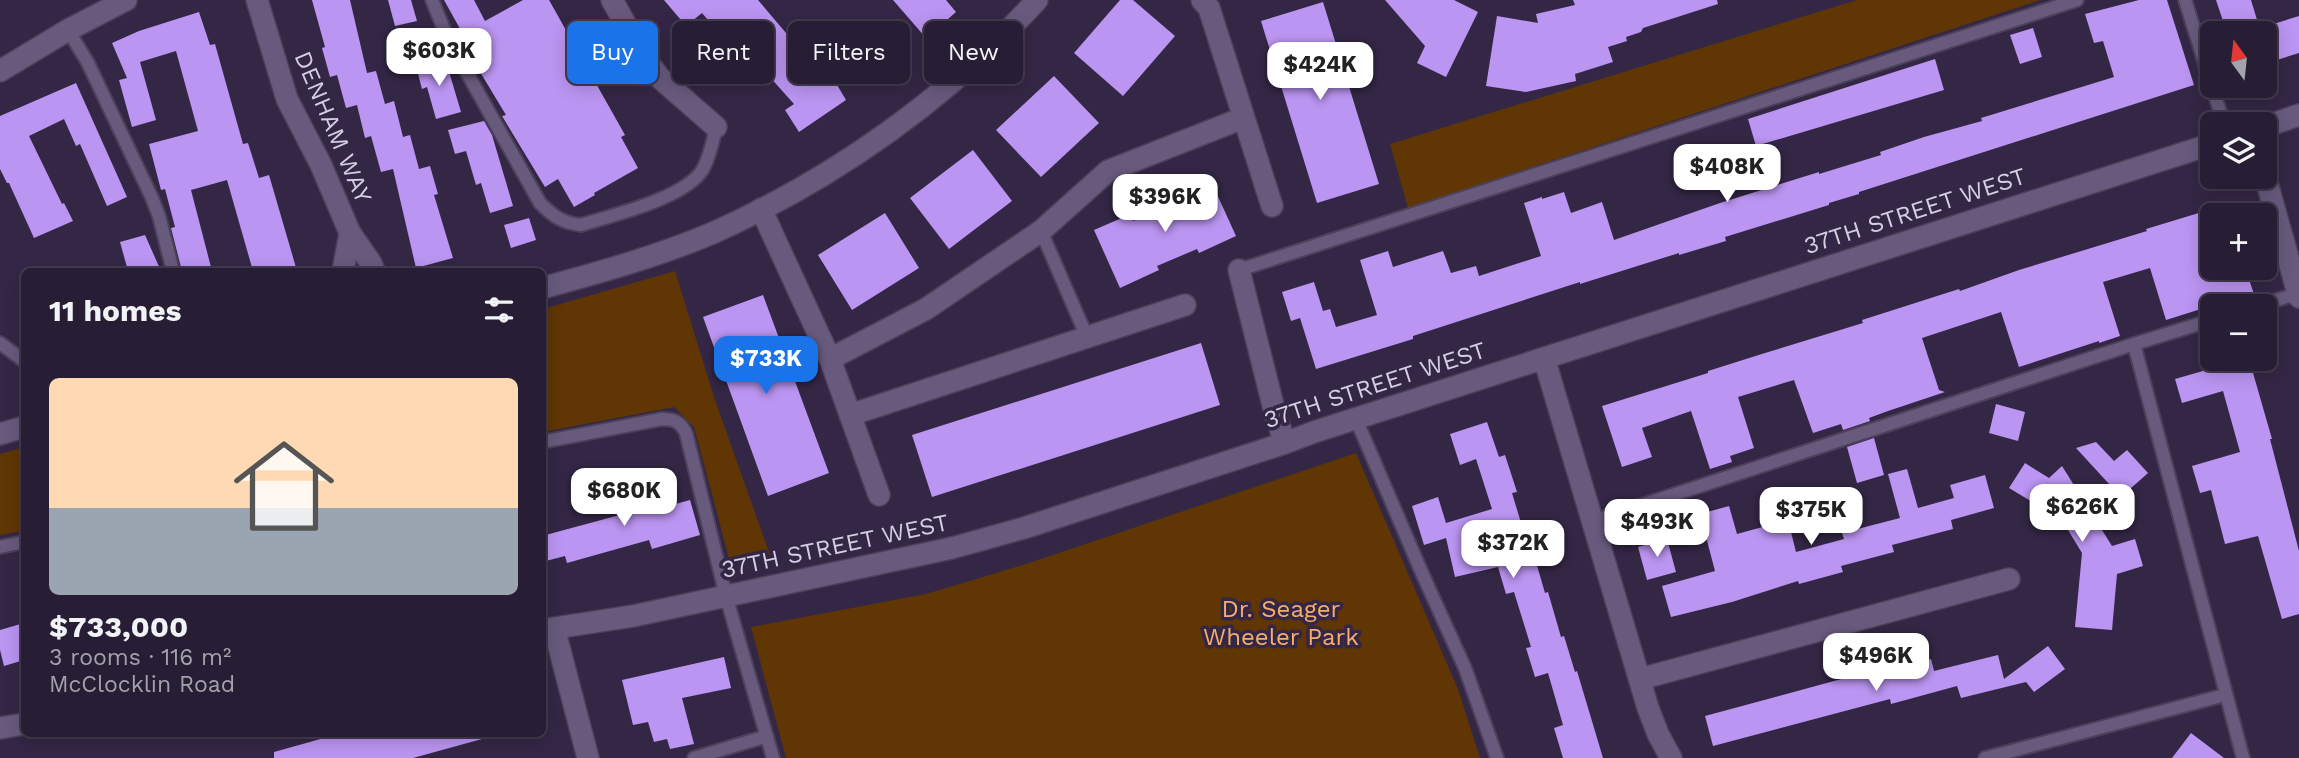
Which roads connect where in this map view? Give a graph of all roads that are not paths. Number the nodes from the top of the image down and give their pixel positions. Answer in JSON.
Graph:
{"nodes":[{"id":1,"x":126,"y":0,"type":"edge"},
{"id":2,"x":257,"y":0,"type":"edge"},
{"id":3,"x":432,"y":0,"type":"edge"},
{"id":4,"x":612,"y":0,"type":"edge"},
{"id":5,"x":1037,"y":0,"type":"edge"},
{"id":6,"x":1202,"y":0,"type":"edge"},
{"id":7,"x":2077,"y":0,"type":"edge"},
{"id":8,"x":2185,"y":0,"type":"edge"},
{"id":9,"x":68,"y":30,"type":"junction"},
{"id":10,"x":2200,"y":48,"type":"edge"},
{"id":11,"x":0,"y":71,"type":"edge"},
{"id":12,"x":2299,"y":115,"type":"edge"},
{"id":13,"x":1243,"y":118,"type":"junction"},
{"id":14,"x":2277,"y":123,"type":"edge"},
{"id":15,"x":716,"y":127,"type":"joint"},
{"id":16,"x":2200,"y":148,"type":"edge"},
{"id":17,"x":2269,"y":189,"type":"edge"},
{"id":18,"x":1272,"y":206,"type":"dead end"},
{"id":19,"x":761,"y":209,"type":"junction"},
{"id":20,"x":1041,"y":231,"type":"junction"},
{"id":21,"x":350,"y":233,"type":"junction"},
{"id":22,"x":172,"y":268,"type":"edge"},
{"id":23,"x":344,"y":268,"type":"edge"},
{"id":24,"x":373,"y":268,"type":"edge"},
{"id":25,"x":1239,"y":270,"type":"joint"},
{"id":26,"x":546,"y":287,"type":"edge"},
{"id":27,"x":2299,"y":295,"type":"edge"},
{"id":28,"x":2277,"y":301,"type":"edge"},
{"id":29,"x":1185,"y":305,"type":"dead end"},
{"id":30,"x":2200,"y":324,"type":"edge"},
{"id":31,"x":1087,"y":337,"type":"junction"},
{"id":32,"x":0,"y":343,"type":"edge"},
{"id":33,"x":2134,"y":344,"type":"junction"},
{"id":34,"x":21,"y":358,"type":"edge"},
{"id":35,"x":1544,"y":358,"type":"junction"},
{"id":36,"x":830,"y":359,"type":"junction"},
{"id":37,"x":850,"y":415,"type":"junction"},
{"id":38,"x":1356,"y":419,"type":"junction"},
{"id":39,"x":21,"y":428,"type":"edge"},
{"id":40,"x":0,"y":433,"type":"edge"},
{"id":41,"x":546,"y":441,"type":"edge"},
{"id":42,"x":1285,"y":443,"type":"junction"},
{"id":43,"x":879,"y":495,"type":"dead end"},
{"id":44,"x":1593,"y":521,"type":"junction"},
{"id":45,"x":21,"y":543,"type":"edge"},
{"id":46,"x":0,"y":547,"type":"edge"},
{"id":47,"x":2009,"y":579,"type":"dead end"},
{"id":48,"x":726,"y":596,"type":"junction"},
{"id":49,"x":548,"y":629,"type":"edge"},
{"id":50,"x":1640,"y":679,"type":"junction"},
{"id":51,"x":2225,"y":695,"type":"junction"},
{"id":52,"x":21,"y":725,"type":"edge"},
{"id":53,"x":0,"y":729,"type":"edge"},
{"id":54,"x":767,"y":736,"type":"junction"},
{"id":55,"x":589,"y":758,"type":"edge"},
{"id":56,"x":694,"y":758,"type":"edge"},
{"id":57,"x":773,"y":758,"type":"edge"},
{"id":58,"x":1497,"y":758,"type":"edge"},
{"id":59,"x":1671,"y":758,"type":"edge"},
{"id":60,"x":1985,"y":758,"type":"edge"},
{"id":61,"x":2243,"y":758,"type":"edge"}],
"edges":[{"from":1,"to":9,"type":"street"},
{"from":2,"to":21,"type":"street","name":"DENHAM WAY"},
{"from":3,"to":15,"type":"lane"},
{"from":4,"to":15,"type":"street"},
{"from":5,"to":19,"type":"street"},
{"from":6,"to":13,"type":"street"},
{"from":7,"to":25,"type":"lane"},
{"from":8,"to":10,"type":"lane"},
{"from":9,"to":11,"type":"street"},
{"from":9,"to":22,"type":"lane"},
{"from":12,"to":14,"type":"street"},
{"from":13,"to":18,"type":"street"},
{"from":13,"to":20,"type":"street"},
{"from":16,"to":35,"type":"street","name":"37TH STREET WEST"},
{"from":17,"to":27,"type":"street"},
{"from":19,"to":26,"type":"street"},
{"from":19,"to":36,"type":"street"},
{"from":20,"to":31,"type":"lane"},
{"from":20,"to":36,"type":"street"},
{"from":21,"to":23,"type":"street","name":"DENHAM WAY"},
{"from":21,"to":24,"type":"street","name":"DENHAM WAY"},
{"from":25,"to":42,"type":"street"},
{"from":27,"to":28,"type":"lane"},
{"from":29,"to":31,"type":"street"},
{"from":30,"to":33,"type":"lane"},
{"from":31,"to":37,"type":"street"},
{"from":32,"to":34,"type":"lane"},
{"from":33,"to":44,"type":"lane"},
{"from":33,"to":51,"type":"lane"},
{"from":35,"to":38,"type":"street","name":"37TH STREET WEST"},
{"from":35,"to":44,"type":"street"},
{"from":36,"to":37,"type":"street"},
{"from":37,"to":43,"type":"street"},
{"from":38,"to":42,"type":"street","name":"37TH STREET WEST"},
{"from":38,"to":58,"type":"lane"},
{"from":39,"to":40,"type":"street"},
{"from":41,"to":48,"type":"lane"},
{"from":42,"to":48,"type":"street","name":"37TH STREET WEST"},
{"from":44,"to":50,"type":"street"},
{"from":45,"to":46,"type":"lane"},
{"from":47,"to":50,"type":"street"},
{"from":48,"to":49,"type":"street","name":"37TH STREET WEST"},
{"from":48,"to":54,"type":"lane"},
{"from":49,"to":55,"type":"street"},
{"from":50,"to":59,"type":"street"},
{"from":51,"to":60,"type":"lane"},
{"from":51,"to":61,"type":"lane"},
{"from":52,"to":53,"type":"street"},
{"from":54,"to":56,"type":"lane"},
{"from":54,"to":57,"type":"lane"}]}
